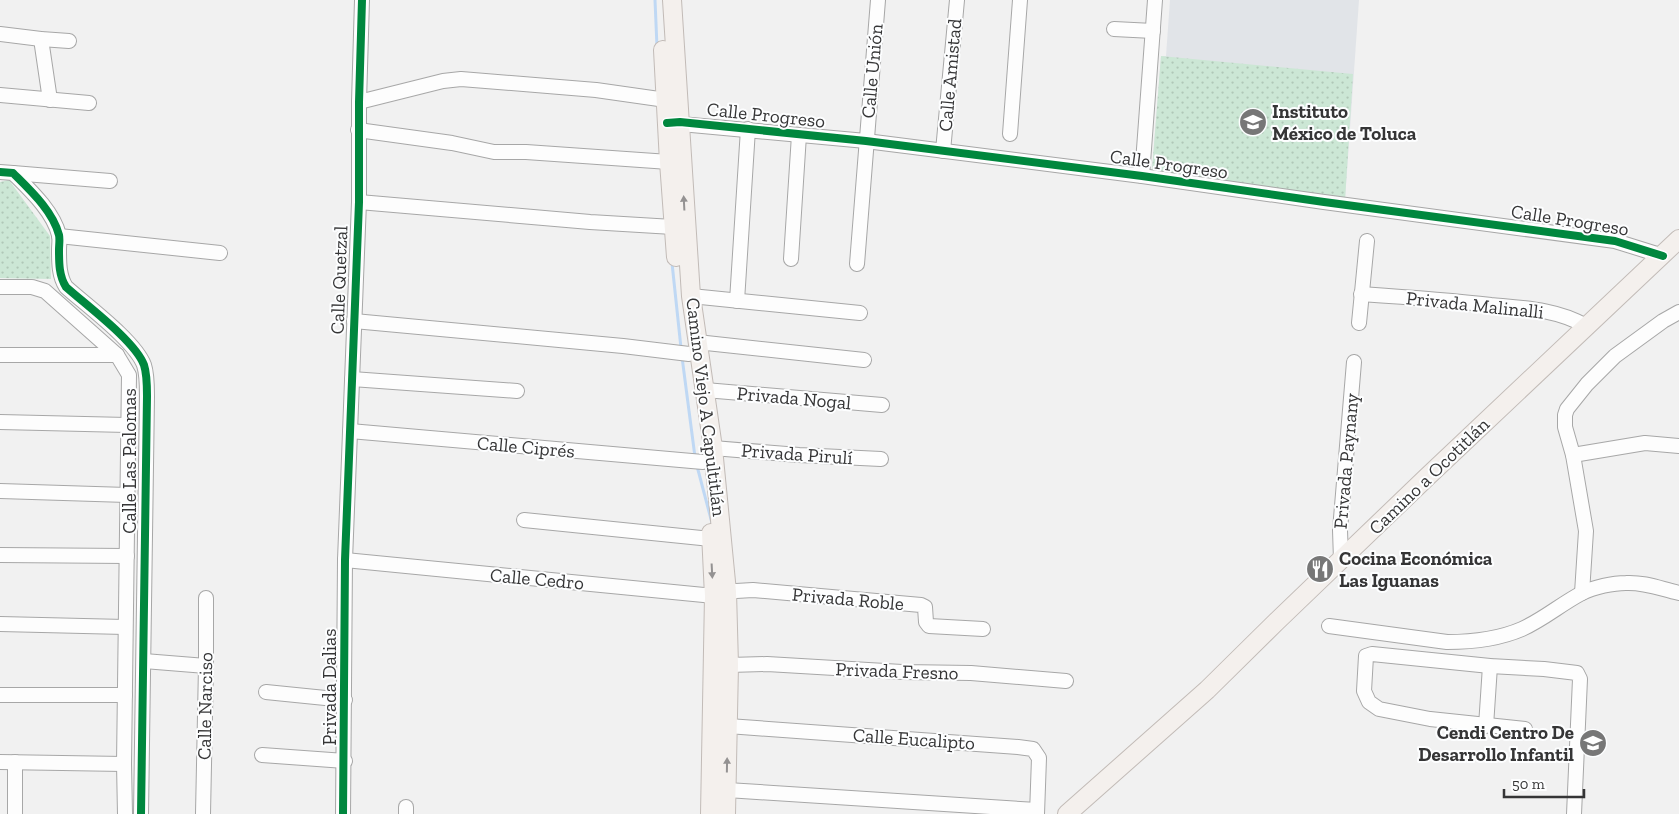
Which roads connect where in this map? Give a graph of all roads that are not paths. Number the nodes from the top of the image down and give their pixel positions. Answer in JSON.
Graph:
{"nodes":[{"id":1,"x":362,"y":0,"type":"edge"},
{"id":2,"x":661,"y":0,"type":"edge"},
{"id":3,"x":672,"y":0,"type":"edge"},
{"id":4,"x":878,"y":0,"type":"edge"},
{"id":5,"x":957,"y":0,"type":"edge"},
{"id":6,"x":1020,"y":0,"type":"edge"},
{"id":7,"x":1155,"y":0,"type":"edge"},
{"id":8,"x":1114,"y":29,"type":"dead end"},
{"id":9,"x":1153,"y":31,"type":"junction"},
{"id":10,"x":0,"y":34,"type":"edge"},
{"id":11,"x":41,"y":40,"type":"junction"},
{"id":12,"x":69,"y":41,"type":"dead end"},
{"id":13,"x":0,"y":96,"type":"edge"},
{"id":14,"x":50,"y":100,"type":"junction"},
{"id":15,"x":666,"y":100,"type":"junction"},
{"id":16,"x":359,"y":102,"type":"junction"},
{"id":17,"x":89,"y":103,"type":"dead end"},
{"id":18,"x":674,"y":123,"type":"junction"},
{"id":19,"x":748,"y":129,"type":"junction"},
{"id":20,"x":358,"y":130,"type":"junction"},
{"id":21,"x":1010,"y":134,"type":"dead end"},
{"id":22,"x":799,"y":135,"type":"junction"},
{"id":23,"x":866,"y":141,"type":"junction"},
{"id":24,"x":943,"y":150,"type":"junction"},
{"id":25,"x":669,"y":162,"type":"junction"},
{"id":26,"x":7,"y":172,"type":"edge"},
{"id":27,"x":1142,"y":176,"type":"junction"},
{"id":28,"x":110,"y":181,"type":"dead end"},
{"id":29,"x":359,"y":202,"type":"junction"},
{"id":30,"x":673,"y":227,"type":"junction"},
{"id":31,"x":59,"y":236,"type":"junction"},
{"id":32,"x":1679,"y":239,"type":"edge"},
{"id":33,"x":1367,"y":241,"type":"dead end"},
{"id":34,"x":220,"y":253,"type":"dead end"},
{"id":35,"x":1663,"y":256,"type":"junction"},
{"id":36,"x":791,"y":259,"type":"dead end"},
{"id":37,"x":857,"y":264,"type":"dead end"},
{"id":38,"x":0,"y":287,"type":"edge"},
{"id":39,"x":1361,"y":294,"type":"junction"},
{"id":40,"x":691,"y":296,"type":"junction"},
{"id":41,"x":737,"y":300,"type":"junction"},
{"id":42,"x":1679,"y":312,"type":"edge"},
{"id":43,"x":860,"y":313,"type":"dead end"},
{"id":44,"x":354,"y":321,"type":"junction"},
{"id":45,"x":1359,"y":323,"type":"dead end"},
{"id":46,"x":1586,"y":326,"type":"junction"},
{"id":47,"x":693,"y":348,"type":"junction"},
{"id":48,"x":0,"y":355,"type":"edge"},
{"id":49,"x":117,"y":356,"type":"junction"},
{"id":50,"x":864,"y":360,"type":"dead end"},
{"id":51,"x":1354,"y":362,"type":"dead end"},
{"id":52,"x":352,"y":379,"type":"junction"},
{"id":53,"x":705,"y":390,"type":"junction"},
{"id":54,"x":517,"y":391,"type":"dead end"},
{"id":55,"x":882,"y":405,"type":"dead end"},
{"id":56,"x":0,"y":422,"type":"edge"},
{"id":57,"x":128,"y":425,"type":"junction"},
{"id":58,"x":350,"y":431,"type":"junction"},
{"id":59,"x":1679,"y":446,"type":"edge"},
{"id":60,"x":708,"y":455,"type":"junction"},
{"id":61,"x":1573,"y":455,"type":"junction"},
{"id":62,"x":882,"y":459,"type":"dead end"},
{"id":63,"x":0,"y":491,"type":"edge"},
{"id":64,"x":127,"y":494,"type":"junction"},
{"id":65,"x":524,"y":520,"type":"dead end"},
{"id":66,"x":711,"y":539,"type":"junction"},
{"id":67,"x":0,"y":556,"type":"edge"},
{"id":68,"x":127,"y":556,"type":"junction"},
{"id":69,"x":345,"y":560,"type":"junction"},
{"id":70,"x":1341,"y":560,"type":"junction"},
{"id":71,"x":1582,"y":593,"type":"junction"},
{"id":72,"x":1679,"y":593,"type":"edge"},
{"id":73,"x":721,"y":594,"type":"junction"},
{"id":74,"x":206,"y":598,"type":"dead end"},
{"id":75,"x":0,"y":624,"type":"edge"},
{"id":76,"x":1329,"y":626,"type":"dead end"},
{"id":77,"x":125,"y":627,"type":"junction"},
{"id":78,"x":983,"y":629,"type":"dead end"},
{"id":79,"x":144,"y":661,"type":"junction"},
{"id":80,"x":729,"y":665,"type":"junction"},
{"id":81,"x":206,"y":666,"type":"junction"},
{"id":82,"x":1490,"y":666,"type":"junction"},
{"id":83,"x":1066,"y":682,"type":"dead end"},
{"id":84,"x":266,"y":692,"type":"dead end"},
{"id":85,"x":0,"y":694,"type":"edge"},
{"id":86,"x":125,"y":695,"type":"junction"},
{"id":87,"x":345,"y":700,"type":"junction"},
{"id":88,"x":728,"y":726,"type":"junction"},
{"id":89,"x":1486,"y":726,"type":"junction"},
{"id":90,"x":1525,"y":729,"type":"dead end"},
{"id":91,"x":262,"y":755,"type":"dead end"},
{"id":92,"x":345,"y":761,"type":"junction"},
{"id":93,"x":0,"y":762,"type":"edge"},
{"id":94,"x":15,"y":762,"type":"junction"},
{"id":95,"x":124,"y":764,"type":"junction"},
{"id":96,"x":726,"y":790,"type":"junction"},
{"id":97,"x":1037,"y":812,"type":"edge"},
{"id":98,"x":15,"y":814,"type":"edge"},
{"id":99,"x":125,"y":814,"type":"edge"},
{"id":100,"x":141,"y":814,"type":"edge"},
{"id":101,"x":203,"y":814,"type":"edge"},
{"id":102,"x":343,"y":814,"type":"edge"},
{"id":103,"x":710,"y":814,"type":"edge"},
{"id":104,"x":726,"y":814,"type":"edge"},
{"id":105,"x":1067,"y":814,"type":"edge"},
{"id":106,"x":1574,"y":814,"type":"edge"}],
"edges":[{"from":1,"to":16,"type":"street","name":"Calle Quetzal"},
{"from":2,"to":15,"type":"main road","name":"Camino Viejo A Capultitlán"},
{"from":3,"to":18,"type":"main road","name":"Camino Viejo A Capultitlán"},
{"from":4,"to":23,"type":"street","name":"Calle Unión"},
{"from":5,"to":24,"type":"street","name":"Calle Amistad"},
{"from":6,"to":21,"type":"street"},
{"from":7,"to":9,"type":"street"},
{"from":8,"to":9,"type":"street"},
{"from":9,"to":27,"type":"street"},
{"from":10,"to":11,"type":"street"},
{"from":11,"to":12,"type":"street"},
{"from":11,"to":14,"type":"street"},
{"from":13,"to":14,"type":"street"},
{"from":14,"to":17,"type":"street"},
{"from":15,"to":16,"type":"street"},
{"from":15,"to":18,"type":"main road","name":"Camino Viejo A Capultitlán"},
{"from":16,"to":20,"type":"street","name":"Calle Quetzal"},
{"from":18,"to":19,"type":"street","name":"Calle Progreso"},
{"from":18,"to":25,"type":"main road","name":"Camino Viejo A Capultitlán"},
{"from":40,"to":18,"type":"main road","name":"Camino Viejo A Capultitlán","one_way":true},
{"from":19,"to":22,"type":"street","name":"Calle Progreso"},
{"from":19,"to":41,"type":"street"},
{"from":20,"to":25,"type":"street"},
{"from":20,"to":29,"type":"street","name":"Calle Quetzal"},
{"from":22,"to":23,"type":"street","name":"Calle Progreso"},
{"from":22,"to":36,"type":"street"},
{"from":23,"to":24,"type":"street","name":"Calle Progreso"},
{"from":23,"to":37,"type":"street","name":"Calle Unión"},
{"from":24,"to":27,"type":"street","name":"Calle Progreso"},
{"from":25,"to":30,"type":"main road","name":"Camino Viejo A Capultitlán"},
{"from":26,"to":28,"type":"street"},
{"from":26,"to":31,"type":"street","name":"Calle Las Palomas"},
{"from":27,"to":35,"type":"street","name":"Calle Progreso"},
{"from":29,"to":30,"type":"street"},
{"from":29,"to":44,"type":"street","name":"Calle Quetzal"},
{"from":30,"to":47,"type":"main road","name":"Camino Viejo A Capultitlán"},
{"from":31,"to":34,"type":"street"},
{"from":31,"to":79,"type":"street","name":"Calle Las Palomas"},
{"from":32,"to":35,"type":"main road","name":"Camino a Ocotitlán"},
{"from":33,"to":39,"type":"street"},
{"from":35,"to":46,"type":"main road","name":"Camino a Ocotitlán"},
{"from":38,"to":49,"type":"street","name":"Calle Las Palomas"},
{"from":39,"to":45,"type":"street"},
{"from":39,"to":46,"type":"street","name":"Privada Malinalli"},
{"from":40,"to":41,"type":"street"},
{"from":40,"to":47,"type":"main road","name":"Camino Viejo A Capultitlán"},
{"from":41,"to":43,"type":"street"},
{"from":42,"to":61,"type":"street"},
{"from":44,"to":47,"type":"street"},
{"from":44,"to":52,"type":"street","name":"Calle Quetzal"},
{"from":46,"to":70,"type":"main road","name":"Camino a Ocotitlán"},
{"from":47,"to":50,"type":"street"},
{"from":47,"to":53,"type":"main road","name":"Camino Viejo A Capultitlán"},
{"from":47,"to":60,"type":"main road","name":"Camino Viejo A Capultitlán"},
{"from":48,"to":49,"type":"street"},
{"from":49,"to":57,"type":"street","name":"Calle Las Palomas"},
{"from":51,"to":70,"type":"street","name":"Privada Paynany"},
{"from":52,"to":54,"type":"street"},
{"from":52,"to":58,"type":"street","name":"Calle Quetzal"},
{"from":53,"to":55,"type":"street","name":"Privada Nogal"},
{"from":53,"to":60,"type":"main road","name":"Camino Viejo A Capultitlán"},
{"from":56,"to":57,"type":"street"},
{"from":57,"to":64,"type":"street","name":"Calle Las Palomas"},
{"from":58,"to":60,"type":"street","name":"Calle Ciprés"},
{"from":58,"to":69,"type":"street","name":"Calle Quetzal"},
{"from":59,"to":61,"type":"street"},
{"from":60,"to":62,"type":"street","name":"Privada Pirulí"},
{"from":60,"to":66,"type":"main road","name":"Camino Viejo A Capultitlán"},
{"from":60,"to":73,"type":"main road","name":"Camino Viejo A Capultitlán"},
{"from":61,"to":71,"type":"street"},
{"from":63,"to":64,"type":"street"},
{"from":64,"to":68,"type":"street","name":"Calle Las Palomas"},
{"from":65,"to":66,"type":"street"},
{"from":66,"to":73,"type":"main road","name":"Camino Viejo A Capultitlán","one_way":true},
{"from":67,"to":68,"type":"street"},
{"from":68,"to":77,"type":"street","name":"Calle Las Palomas"},
{"from":69,"to":73,"type":"street","name":"Calle Cedro"},
{"from":69,"to":87,"type":"street","name":"Privada Dalias"},
{"from":70,"to":105,"type":"main road","name":"Camino a Ocotitlán"},
{"from":71,"to":72,"type":"street"},
{"from":71,"to":76,"type":"street"},
{"from":73,"to":78,"type":"street","name":"Privada Roble"},
{"from":73,"to":80,"type":"main road","name":"Camino Viejo A Capultitlán"},
{"from":73,"to":103,"type":"main road","name":"Camino Viejo A Capultitlán"},
{"from":74,"to":81,"type":"street","name":"Calle Narciso"},
{"from":75,"to":77,"type":"street"},
{"from":77,"to":86,"type":"street","name":"Calle Las Palomas"},
{"from":79,"to":81,"type":"street"},
{"from":79,"to":100,"type":"street","name":"Calle Las Palomas"},
{"from":80,"to":83,"type":"street","name":"Privada Fresno"},
{"from":80,"to":88,"type":"main road","name":"Camino Viejo A Capultitlán"},
{"from":81,"to":101,"type":"street","name":"Calle Narciso"},
{"from":82,"to":89,"type":"street"},
{"from":82,"to":89,"type":"street"},
{"from":82,"to":106,"type":"street"},
{"from":84,"to":87,"type":"street"},
{"from":85,"to":86,"type":"street"},
{"from":86,"to":95,"type":"street","name":"Calle Las Palomas"},
{"from":87,"to":92,"type":"street","name":"Privada Dalias"},
{"from":96,"to":88,"type":"main road","name":"Camino Viejo A Capultitlán","one_way":true},
{"from":88,"to":97,"type":"street","name":"Calle Eucalipto"},
{"from":89,"to":90,"type":"street"},
{"from":91,"to":92,"type":"street"},
{"from":92,"to":102,"type":"street","name":"Privada Dalias"},
{"from":93,"to":94,"type":"street"},
{"from":94,"to":95,"type":"street"},
{"from":94,"to":98,"type":"street"},
{"from":95,"to":99,"type":"street","name":"Calle Las Palomas"},
{"from":96,"to":97,"type":"street"},
{"from":96,"to":104,"type":"main road","name":"Camino Viejo A Capultitlán"}]}
